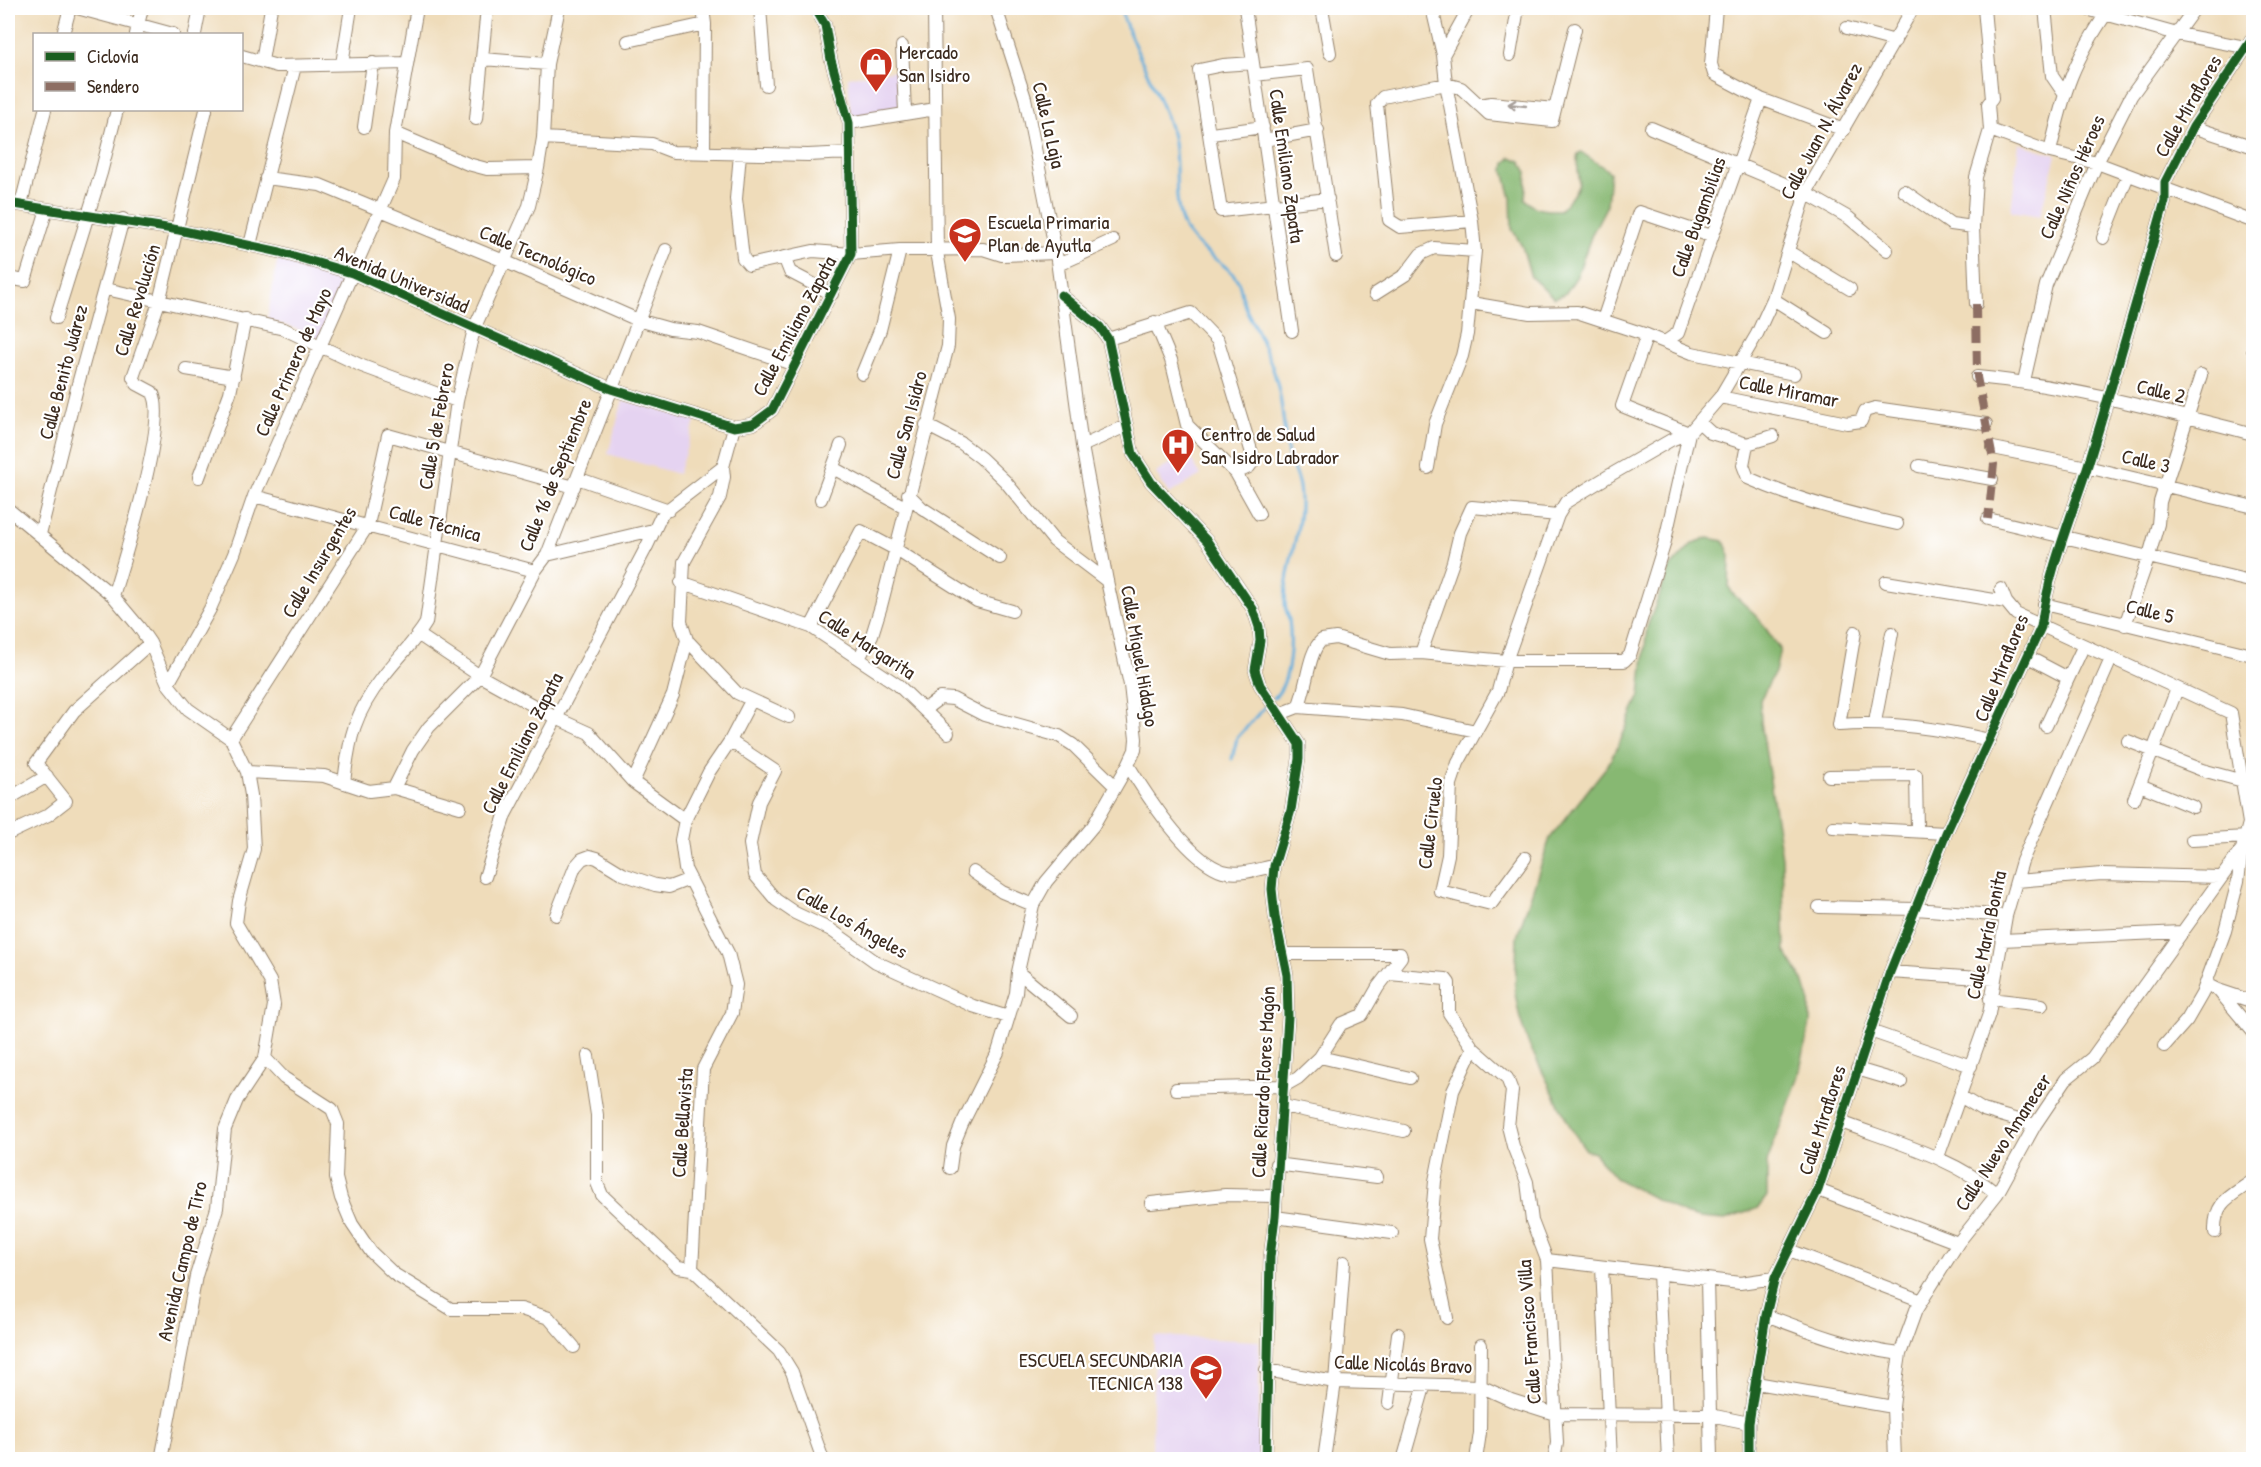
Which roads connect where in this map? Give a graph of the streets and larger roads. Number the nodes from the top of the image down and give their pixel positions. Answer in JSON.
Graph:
{"nodes":[{"id":1,"x":70,"y":8,"type":"edge"},
{"id":2,"x":77,"y":8,"type":"edge"},
{"id":3,"x":142,"y":8,"type":"edge"},
{"id":4,"x":200,"y":8,"type":"edge"},
{"id":5,"x":271,"y":8,"type":"edge"},
{"id":6,"x":351,"y":8,"type":"edge"},
{"id":7,"x":417,"y":8,"type":"edge"},
{"id":8,"x":487,"y":8,"type":"edge"},
{"id":9,"x":559,"y":8,"type":"edge"},
{"id":10,"x":703,"y":8,"type":"edge"},
{"id":11,"x":760,"y":8,"type":"edge"},
{"id":12,"x":815,"y":8,"type":"edge"},
{"id":13,"x":934,"y":8,"type":"edge"},
{"id":14,"x":996,"y":8,"type":"edge"},
{"id":15,"x":1245,"y":8,"type":"edge"},
{"id":16,"x":1322,"y":8,"type":"edge"},
{"id":17,"x":1432,"y":8,"type":"edge"},
{"id":18,"x":1469,"y":8,"type":"edge"},
{"id":19,"x":1518,"y":8,"type":"edge"},
{"id":20,"x":1716,"y":8,"type":"edge"},
{"id":21,"x":1913,"y":8,"type":"edge"},
{"id":22,"x":1984,"y":8,"type":"edge"},
{"id":23,"x":2045,"y":8,"type":"edge"},
{"id":24,"x":2084,"y":8,"type":"edge"},
{"id":25,"x":2195,"y":8,"type":"edge"},
{"id":26,"x":2108,"y":11,"type":"edge"},
{"id":27,"x":705,"y":24,"type":"junction"},
{"id":28,"x":1847,"y":28,"type":"dead end"},
{"id":29,"x":137,"y":29,"type":"edge"},
{"id":30,"x":1575,"y":29,"type":"dead end"},
{"id":31,"x":63,"y":33,"type":"edge"},
{"id":32,"x":166,"y":33,"type":"edge"},
{"id":33,"x":195,"y":33,"type":"edge"},
{"id":34,"x":2177,"y":34,"type":"junction"},
{"id":35,"x":2253,"y":36,"type":"edge"},
{"id":36,"x":628,"y":41,"type":"dead end"},
{"id":37,"x":1895,"y":41,"type":"junction"},
{"id":38,"x":902,"y":46,"type":"dead end"},
{"id":39,"x":2249,"y":49,"type":"edge"},
{"id":40,"x":1330,"y":53,"type":"dead end"},
{"id":41,"x":1443,"y":55,"type":"junction"},
{"id":42,"x":1510,"y":55,"type":"dead end"},
{"id":43,"x":243,"y":56,"type":"edge"},
{"id":44,"x":483,"y":59,"type":"junction"},
{"id":45,"x":262,"y":61,"type":"junction"},
{"id":46,"x":373,"y":63,"type":"junction"},
{"id":47,"x":407,"y":63,"type":"junction"},
{"id":48,"x":342,"y":64,"type":"junction"},
{"id":49,"x":547,"y":64,"type":"junction"},
{"id":50,"x":295,"y":66,"type":"junction"},
{"id":51,"x":1254,"y":69,"type":"junction"},
{"id":52,"x":1446,"y":84,"type":"junction"},
{"id":53,"x":766,"y":86,"type":"dead end"},
{"id":54,"x":2064,"y":92,"type":"junction"},
{"id":55,"x":1761,"y":99,"type":"junction"},
{"id":56,"x":934,"y":109,"type":"junction"},
{"id":57,"x":45,"y":111,"type":"edge"},
{"id":58,"x":117,"y":111,"type":"edge"},
{"id":59,"x":206,"y":111,"type":"edge"},
{"id":60,"x":905,"y":112,"type":"junction"},
{"id":61,"x":476,"y":119,"type":"dead end"},
{"id":62,"x":849,"y":123,"type":"junction"},
{"id":63,"x":364,"y":127,"type":"dead end"},
{"id":64,"x":2193,"y":127,"type":"junction"},
{"id":65,"x":1652,"y":128,"type":"dead end"},
{"id":66,"x":1844,"y":129,"type":"junction"},
{"id":67,"x":1318,"y":130,"type":"junction"},
{"id":68,"x":1990,"y":130,"type":"junction"},
{"id":69,"x":395,"y":133,"type":"junction"},
{"id":70,"x":1264,"y":133,"type":"junction"},
{"id":71,"x":1210,"y":134,"type":"junction"},
{"id":72,"x":543,"y":138,"type":"junction"},
{"id":73,"x":2253,"y":147,"type":"edge"},
{"id":74,"x":2050,"y":152,"type":"junction"},
{"id":75,"x":704,"y":153,"type":"junction"},
{"id":76,"x":849,"y":153,"type":"junction"},
{"id":77,"x":740,"y":154,"type":"junction"},
{"id":78,"x":2097,"y":163,"type":"junction"},
{"id":79,"x":1738,"y":165,"type":"junction"},
{"id":80,"x":538,"y":168,"type":"junction"},
{"id":81,"x":2128,"y":175,"type":"junction"},
{"id":82,"x":266,"y":178,"type":"junction"},
{"id":83,"x":1904,"y":190,"type":"dead end"},
{"id":84,"x":2167,"y":191,"type":"junction"},
{"id":85,"x":1807,"y":193,"type":"junction"},
{"id":86,"x":1328,"y":199,"type":"junction"},
{"id":87,"x":8,"y":203,"type":"edge"},
{"id":88,"x":21,"y":204,"type":"junction"},
{"id":89,"x":1272,"y":206,"type":"junction"},
{"id":90,"x":47,"y":209,"type":"junction"},
{"id":91,"x":381,"y":211,"type":"junction"},
{"id":92,"x":88,"y":215,"type":"junction"},
{"id":93,"x":123,"y":219,"type":"junction"},
{"id":94,"x":1472,"y":221,"type":"junction"},
{"id":95,"x":2253,"y":222,"type":"edge"},
{"id":96,"x":1973,"y":227,"type":"junction"},
{"id":97,"x":179,"y":230,"type":"junction"},
{"id":98,"x":1711,"y":236,"type":"junction"},
{"id":99,"x":2103,"y":238,"type":"dead end"},
{"id":100,"x":1113,"y":240,"type":"dead end"},
{"id":101,"x":250,"y":245,"type":"junction"},
{"id":102,"x":666,"y":250,"type":"dead end"},
{"id":103,"x":900,"y":250,"type":"junction"},
{"id":104,"x":1887,"y":250,"type":"dead end"},
{"id":105,"x":1475,"y":251,"type":"junction"},
{"id":106,"x":938,"y":252,"type":"junction"},
{"id":107,"x":1789,"y":252,"type":"junction"},
{"id":108,"x":851,"y":254,"type":"junction"},
{"id":109,"x":1336,"y":256,"type":"dead end"},
{"id":110,"x":784,"y":257,"type":"junction"},
{"id":111,"x":1057,"y":259,"type":"junction"},
{"id":112,"x":504,"y":261,"type":"junction"},
{"id":113,"x":352,"y":273,"type":"junction"},
{"id":114,"x":8,"y":278,"type":"edge"},
{"id":115,"x":106,"y":289,"type":"junction"},
{"id":116,"x":1850,"y":289,"type":"dead end"},
{"id":117,"x":832,"y":294,"type":"junction"},
{"id":118,"x":1375,"y":294,"type":"dead end"},
{"id":119,"x":1061,"y":295,"type":"junction"},
{"id":120,"x":1773,"y":299,"type":"junction"},
{"id":121,"x":159,"y":302,"type":"junction"},
{"id":122,"x":1471,"y":303,"type":"junction"},
{"id":123,"x":1976,"y":304,"type":"dead end"},
{"id":124,"x":56,"y":318,"type":"dead end"},
{"id":125,"x":245,"y":319,"type":"junction"},
{"id":126,"x":638,"y":320,"type":"junction"},
{"id":127,"x":1602,"y":320,"type":"junction"},
{"id":128,"x":1155,"y":322,"type":"junction"},
{"id":129,"x":474,"y":329,"type":"junction"},
{"id":130,"x":1292,"y":331,"type":"dead end"},
{"id":131,"x":1678,"y":333,"type":"junction"},
{"id":132,"x":1827,"y":333,"type":"dead end"},
{"id":133,"x":1647,"y":335,"type":"junction"},
{"id":134,"x":1108,"y":339,"type":"junction"},
{"id":135,"x":1665,"y":342,"type":"junction"},
{"id":136,"x":321,"y":347,"type":"junction"},
{"id":137,"x":1692,"y":353,"type":"junction"},
{"id":138,"x":1741,"y":363,"type":"junction"},
{"id":139,"x":795,"y":364,"type":"junction"},
{"id":140,"x":186,"y":369,"type":"dead end"},
{"id":141,"x":862,"y":374,"type":"dead end"},
{"id":142,"x":1794,"y":374,"type":"dead end"},
{"id":143,"x":2201,"y":375,"type":"dead end"},
{"id":144,"x":234,"y":377,"type":"junction"},
{"id":145,"x":1977,"y":377,"type":"dead end"},
{"id":146,"x":2024,"y":381,"type":"junction"},
{"id":147,"x":611,"y":388,"type":"junction"},
{"id":148,"x":1720,"y":397,"type":"junction"},
{"id":149,"x":2108,"y":399,"type":"junction"},
{"id":150,"x":457,"y":401,"type":"junction"},
{"id":151,"x":2188,"y":417,"type":"junction"},
{"id":152,"x":1700,"y":422,"type":"junction"},
{"id":153,"x":1986,"y":424,"type":"dead end"},
{"id":154,"x":926,"y":425,"type":"junction"},
{"id":155,"x":1126,"y":426,"type":"junction"},
{"id":156,"x":734,"y":427,"type":"junction"},
{"id":157,"x":1689,"y":433,"type":"junction"},
{"id":158,"x":2253,"y":434,"type":"edge"},
{"id":159,"x":1773,"y":436,"type":"dead end"},
{"id":160,"x":1747,"y":444,"type":"junction"},
{"id":161,"x":841,"y":445,"type":"dead end"},
{"id":162,"x":1082,"y":446,"type":"junction"},
{"id":163,"x":1993,"y":448,"type":"dead end"},
{"id":164,"x":450,"y":450,"type":"junction"},
{"id":165,"x":1919,"y":466,"type":"dead end"},
{"id":166,"x":723,"y":467,"type":"junction"},
{"id":167,"x":2087,"y":467,"type":"junction"},
{"id":168,"x":833,"y":468,"type":"junction"},
{"id":169,"x":1428,"y":468,"type":"dead end"},
{"id":170,"x":1236,"y":473,"type":"junction"},
{"id":171,"x":199,"y":477,"type":"dead end"},
{"id":172,"x":1992,"y":479,"type":"dead end"},
{"id":173,"x":575,"y":482,"type":"junction"},
{"id":174,"x":2165,"y":486,"type":"junction"},
{"id":175,"x":908,"y":494,"type":"junction"},
{"id":176,"x":254,"y":496,"type":"junction"},
{"id":177,"x":821,"y":499,"type":"dead end"},
{"id":178,"x":905,"y":507,"type":"junction"},
{"id":179,"x":2253,"y":507,"type":"edge"},
{"id":180,"x":8,"y":509,"type":"edge"},
{"id":181,"x":669,"y":510,"type":"junction"},
{"id":182,"x":1259,"y":514,"type":"dead end"},
{"id":183,"x":1558,"y":515,"type":"junction"},
{"id":184,"x":1988,"y":519,"type":"dead end"},
{"id":185,"x":1897,"y":524,"type":"dead end"},
{"id":186,"x":368,"y":525,"type":"junction"},
{"id":187,"x":653,"y":530,"type":"junction"},
{"id":188,"x":40,"y":534,"type":"junction"},
{"id":189,"x":2063,"y":537,"type":"junction"},
{"id":190,"x":436,"y":543,"type":"junction"},
{"id":191,"x":895,"y":549,"type":"junction"},
{"id":192,"x":548,"y":555,"type":"junction"},
{"id":193,"x":2149,"y":556,"type":"junction"},
{"id":194,"x":1000,"y":558,"type":"dead end"},
{"id":195,"x":535,"y":571,"type":"junction"},
{"id":196,"x":1107,"y":581,"type":"junction"},
{"id":197,"x":681,"y":582,"type":"junction"},
{"id":198,"x":1886,"y":582,"type":"dead end"},
{"id":199,"x":2253,"y":582,"type":"edge"},
{"id":200,"x":2001,"y":589,"type":"dead end"},
{"id":201,"x":113,"y":596,"type":"junction"},
{"id":202,"x":2006,"y":602,"type":"junction"},
{"id":203,"x":2044,"y":604,"type":"junction"},
{"id":204,"x":1012,"y":611,"type":"dead end"},
{"id":205,"x":2125,"y":625,"type":"junction"},
{"id":206,"x":811,"y":627,"type":"junction"},
{"id":207,"x":2041,"y":627,"type":"junction"},
{"id":208,"x":1856,"y":632,"type":"dead end"},
{"id":209,"x":1892,"y":633,"type":"dead end"},
{"id":210,"x":419,"y":635,"type":"junction"},
{"id":211,"x":687,"y":640,"type":"junction"},
{"id":212,"x":150,"y":643,"type":"junction"},
{"id":213,"x":2083,"y":647,"type":"junction"},
{"id":214,"x":1421,"y":652,"type":"junction"},
{"id":215,"x":2248,"y":654,"type":"dead end"},
{"id":216,"x":2028,"y":657,"type":"junction"},
{"id":217,"x":858,"y":658,"type":"junction"},
{"id":218,"x":2111,"y":659,"type":"junction"},
{"id":219,"x":1506,"y":661,"type":"junction"},
{"id":220,"x":480,"y":676,"type":"junction"},
{"id":221,"x":2068,"y":678,"type":"junction"},
{"id":222,"x":168,"y":684,"type":"junction"},
{"id":223,"x":2177,"y":689,"type":"junction"},
{"id":224,"x":751,"y":701,"type":"junction"},
{"id":225,"x":1298,"y":707,"type":"junction"},
{"id":226,"x":925,"y":709,"type":"junction"},
{"id":227,"x":1280,"y":714,"type":"junction"},
{"id":228,"x":789,"y":717,"type":"dead end"},
{"id":229,"x":556,"y":718,"type":"junction"},
{"id":230,"x":1875,"y":722,"type":"junction"},
{"id":231,"x":2046,"y":726,"type":"dead end"},
{"id":232,"x":1476,"y":731,"type":"junction"},
{"id":233,"x":948,"y":734,"type":"dead end"},
{"id":234,"x":231,"y":739,"type":"junction"},
{"id":235,"x":1990,"y":740,"type":"junction"},
{"id":236,"x":730,"y":741,"type":"junction"},
{"id":237,"x":2128,"y":741,"type":"dead end"},
{"id":238,"x":2153,"y":752,"type":"junction"},
{"id":239,"x":1128,"y":765,"type":"junction"},
{"id":240,"x":247,"y":772,"type":"junction"},
{"id":241,"x":47,"y":776,"type":"junction"},
{"id":242,"x":1828,"y":776,"type":"dead end"},
{"id":243,"x":2243,"y":781,"type":"junction"},
{"id":244,"x":633,"y":782,"type":"junction"},
{"id":245,"x":344,"y":783,"type":"junction"},
{"id":246,"x":2140,"y":785,"type":"junction"},
{"id":247,"x":1115,"y":786,"type":"junction"},
{"id":248,"x":394,"y":788,"type":"junction"},
{"id":249,"x":8,"y":799,"type":"edge"},
{"id":250,"x":2134,"y":799,"type":"dead end"},
{"id":251,"x":460,"y":807,"type":"dead end"},
{"id":252,"x":2193,"y":807,"type":"dead end"},
{"id":253,"x":686,"y":820,"type":"junction"},
{"id":254,"x":2251,"y":823,"type":"edge"},
{"id":255,"x":1833,"y":827,"type":"dead end"},
{"id":256,"x":1917,"y":829,"type":"junction"},
{"id":257,"x":1946,"y":833,"type":"junction"},
{"id":258,"x":8,"y":834,"type":"edge"},
{"id":259,"x":2192,"y":840,"type":"dead end"},
{"id":260,"x":2244,"y":843,"type":"junction"},
{"id":261,"x":1525,"y":858,"type":"dead end"},
{"id":262,"x":1274,"y":866,"type":"junction"},
{"id":263,"x":973,"y":872,"type":"dead end"},
{"id":264,"x":485,"y":877,"type":"dead end"},
{"id":265,"x":2220,"y":877,"type":"junction"},
{"id":266,"x":690,"y":879,"type":"junction"},
{"id":267,"x":2017,"y":881,"type":"junction"},
{"id":268,"x":1033,"y":905,"type":"junction"},
{"id":269,"x":1819,"y":907,"type":"dead end"},
{"id":270,"x":1916,"y":909,"type":"junction"},
{"id":271,"x":556,"y":915,"type":"dead end"},
{"id":272,"x":2006,"y":916,"type":"junction"},
{"id":273,"x":2182,"y":932,"type":"junction"},
{"id":274,"x":2002,"y":940,"type":"junction"},
{"id":275,"x":1284,"y":954,"type":"junction"},
{"id":276,"x":1018,"y":972,"type":"junction"},
{"id":277,"x":1890,"y":972,"type":"junction"},
{"id":278,"x":1389,"y":974,"type":"junction"},
{"id":279,"x":1994,"y":979,"type":"junction"},
{"id":280,"x":2212,"y":987,"type":"junction"},
{"id":281,"x":1990,"y":999,"type":"junction"},
{"id":282,"x":2253,"y":1002,"type":"edge"},
{"id":283,"x":2042,"y":1005,"type":"dead end"},
{"id":284,"x":1071,"y":1016,"type":"dead end"},
{"id":285,"x":1008,"y":1017,"type":"junction"},
{"id":286,"x":1869,"y":1031,"type":"junction"},
{"id":287,"x":2253,"y":1032,"type":"edge"},
{"id":288,"x":2164,"y":1046,"type":"dead end"},
{"id":289,"x":1473,"y":1048,"type":"junction"},
{"id":290,"x":588,"y":1056,"type":"dead end"},
{"id":291,"x":1320,"y":1057,"type":"junction"},
{"id":292,"x":265,"y":1058,"type":"junction"},
{"id":293,"x":1971,"y":1066,"type":"junction"},
{"id":294,"x":1857,"y":1069,"type":"junction"},
{"id":295,"x":1410,"y":1078,"type":"dead end"},
{"id":296,"x":1901,"y":1082,"type":"dead end"},
{"id":297,"x":1284,"y":1086,"type":"junction"},
{"id":298,"x":1176,"y":1089,"type":"dead end"},
{"id":299,"x":1960,"y":1096,"type":"junction"},
{"id":300,"x":1283,"y":1106,"type":"junction"},
{"id":301,"x":1841,"y":1122,"type":"junction"},
{"id":302,"x":2035,"y":1125,"type":"junction"},
{"id":303,"x":1404,"y":1131,"type":"dead end"},
{"id":304,"x":1938,"y":1157,"type":"junction"},
{"id":305,"x":1276,"y":1164,"type":"junction"},
{"id":306,"x":950,"y":1168,"type":"dead end"},
{"id":307,"x":1377,"y":1177,"type":"dead end"},
{"id":308,"x":2253,"y":1180,"type":"edge"},
{"id":309,"x":1818,"y":1191,"type":"junction"},
{"id":310,"x":1997,"y":1194,"type":"junction"},
{"id":311,"x":1274,"y":1196,"type":"junction"},
{"id":312,"x":1151,"y":1203,"type":"dead end"},
{"id":313,"x":1275,"y":1217,"type":"junction"},
{"id":314,"x":2215,"y":1232,"type":"dead end"},
{"id":315,"x":1392,"y":1233,"type":"dead end"},
{"id":316,"x":1958,"y":1243,"type":"junction"},
{"id":317,"x":1789,"y":1250,"type":"junction"},
{"id":318,"x":1547,"y":1260,"type":"junction"},
{"id":319,"x":1344,"y":1262,"type":"dead end"},
{"id":320,"x":1602,"y":1267,"type":"junction"},
{"id":321,"x":692,"y":1269,"type":"junction"},
{"id":322,"x":1659,"y":1273,"type":"junction"},
{"id":323,"x":1775,"y":1278,"type":"junction"},
{"id":324,"x":1707,"y":1279,"type":"junction"},
{"id":325,"x":1922,"y":1301,"type":"junction"},
{"id":326,"x":1766,"y":1315,"type":"junction"},
{"id":327,"x":1446,"y":1318,"type":"dead end"},
{"id":328,"x":1398,"y":1334,"type":"dead end"},
{"id":329,"x":1481,"y":1344,"type":"dead end"},
{"id":330,"x":574,"y":1347,"type":"dead end"},
{"id":331,"x":1900,"y":1354,"type":"junction"},
{"id":332,"x":1266,"y":1370,"type":"junction"},
{"id":333,"x":1335,"y":1382,"type":"junction"},
{"id":334,"x":1392,"y":1383,"type":"junction"},
{"id":335,"x":1756,"y":1383,"type":"junction"},
{"id":336,"x":1480,"y":1386,"type":"junction"},
{"id":337,"x":1424,"y":1387,"type":"junction"},
{"id":338,"x":1389,"y":1403,"type":"dead end"},
{"id":339,"x":1893,"y":1407,"type":"junction"},
{"id":340,"x":1555,"y":1414,"type":"junction"},
{"id":341,"x":1664,"y":1414,"type":"junction"},
{"id":342,"x":1607,"y":1415,"type":"junction"},
{"id":343,"x":1710,"y":1415,"type":"junction"},
{"id":344,"x":1749,"y":1423,"type":"junction"},
{"id":345,"x":1404,"y":1457,"type":"dead end"},
{"id":346,"x":161,"y":1460,"type":"edge"},
{"id":347,"x":823,"y":1460,"type":"edge"},
{"id":348,"x":1266,"y":1460,"type":"edge"},
{"id":349,"x":1324,"y":1460,"type":"edge"},
{"id":350,"x":1476,"y":1460,"type":"edge"},
{"id":351,"x":1554,"y":1460,"type":"edge"},
{"id":352,"x":1611,"y":1460,"type":"edge"},
{"id":353,"x":1668,"y":1460,"type":"edge"},
{"id":354,"x":1711,"y":1460,"type":"edge"},
{"id":355,"x":1749,"y":1460,"type":"edge"},
{"id":356,"x":1895,"y":1460,"type":"edge"}],
"edges":[{"from":1,"to":31,"type":"street"},
{"from":2,"to":29,"type":"street"},
{"from":3,"to":29,"type":"street"},
{"from":4,"to":33,"type":"street"},
{"from":5,"to":45,"type":"street"},
{"from":6,"to":48,"type":"street"},
{"from":7,"to":47,"type":"street","name":"Calle Primero de Mayo"},
{"from":8,"to":44,"type":"street"},
{"from":9,"to":49,"type":"street","name":"Calle 5 de Febrero"},
{"from":10,"to":27,"type":"street"},
{"from":11,"to":53,"type":"street"},
{"from":12,"to":62,"type":"street","name":"Calle Emiliano Zapata"},
{"from":13,"to":56,"type":"street","name":"Calle San Isidro"},
{"from":14,"to":111,"type":"street","name":"Calle La Laja"},
{"from":15,"to":51,"type":"street","name":"Calle Emiliano Zapata"},
{"from":16,"to":40,"type":"street"},
{"from":17,"to":41,"type":"street"},
{"from":18,"to":41,"type":"street"},
{"from":19,"to":42,"type":"street"},
{"from":20,"to":55,"type":"street"},
{"from":21,"to":37,"type":"street","name":"Calle Juan N. Álvarez"},
{"from":22,"to":68,"type":"street"},
{"from":23,"to":54,"type":"street"},
{"from":24,"to":26,"type":"street"},
{"from":25,"to":34,"type":"street","name":"Calle Niños Héroes"},
{"from":26,"to":34,"type":"street"},
{"from":26,"to":54,"type":"street"},
{"from":27,"to":36,"type":"street"},
{"from":27,"to":75,"type":"street"},
{"from":28,"to":37,"type":"street"},
{"from":29,"to":32,"type":"street"},
{"from":30,"to":52,"type":"street"},
{"from":34,"to":39,"type":"street"},
{"from":34,"to":78,"type":"street","name":"Calle Niños Héroes"},
{"from":35,"to":39,"type":"street","name":"Calle Miraflores"},
{"from":37,"to":66,"type":"street","name":"Calle Juan N. Álvarez"},
{"from":38,"to":60,"type":"street"},
{"from":39,"to":64,"type":"street","name":"Calle Miraflores"},
{"from":41,"to":52,"type":"street"},
{"from":43,"to":45,"type":"street"},
{"from":44,"to":49,"type":"street"},
{"from":44,"to":61,"type":"street"},
{"from":45,"to":50,"type":"street"},
{"from":46,"to":47,"type":"street"},
{"from":46,"to":48,"type":"street"},
{"from":46,"to":63,"type":"street"},
{"from":47,"to":69,"type":"street","name":"Calle Primero de Mayo"},
{"from":48,"to":50,"type":"street"},
{"from":49,"to":72,"type":"street","name":"Calle 5 de Febrero"},
{"from":50,"to":82,"type":"street"},
{"from":51,"to":67,"type":"street"},
{"from":51,"to":70,"type":"street","name":"Calle Emiliano Zapata"},
{"from":51,"to":71,"type":"street"},
{"from":52,"to":94,"type":"street"},
{"from":52,"to":94,"type":"street"},
{"from":54,"to":74,"type":"street"},
{"from":55,"to":66,"type":"street"},
{"from":55,"to":79,"type":"street","name":"Calle Bugambilias"},
{"from":56,"to":60,"type":"street"},
{"from":56,"to":106,"type":"street","name":"Calle San Isidro"},
{"from":57,"to":88,"type":"street"},
{"from":58,"to":92,"type":"street"},
{"from":59,"to":97,"type":"street","name":"Calle Revolución"},
{"from":60,"to":62,"type":"street"},
{"from":62,"to":76,"type":"street","name":"Calle Emiliano Zapata"},
{"from":64,"to":73,"type":"street"},
{"from":64,"to":84,"type":"street","name":"Calle Miraflores"},
{"from":65,"to":79,"type":"street"},
{"from":66,"to":85,"type":"street","name":"Calle Juan N. Álvarez"},
{"from":67,"to":70,"type":"street"},
{"from":67,"to":86,"type":"street"},
{"from":68,"to":74,"type":"street"},
{"from":68,"to":96,"type":"street"},
{"from":69,"to":80,"type":"street"},
{"from":69,"to":91,"type":"street","name":"Calle Primero de Mayo"},
{"from":70,"to":71,"type":"street"},
{"from":70,"to":89,"type":"street","name":"Calle Emiliano Zapata"},
{"from":71,"to":89,"type":"street"},
{"from":72,"to":75,"type":"street"},
{"from":72,"to":80,"type":"street","name":"Calle 5 de Febrero"},
{"from":74,"to":78,"type":"street"},
{"from":75,"to":77,"type":"street"},
{"from":76,"to":77,"type":"street"},
{"from":76,"to":108,"type":"street","name":"Calle Emiliano Zapata"},
{"from":77,"to":110,"type":"street"},
{"from":78,"to":81,"type":"street"},
{"from":78,"to":146,"type":"street","name":"Calle Niños Héroes"},
{"from":79,"to":85,"type":"street"},
{"from":79,"to":98,"type":"street","name":"Calle Bugambilias"},
{"from":80,"to":112,"type":"street","name":"Calle 5 de Febrero"},
{"from":81,"to":84,"type":"street"},
{"from":81,"to":99,"type":"street"},
{"from":82,"to":91,"type":"street","name":"Calle Tecnológico"},
{"from":82,"to":101,"type":"street"},
{"from":83,"to":96,"type":"street"},
{"from":84,"to":95,"type":"street"},
{"from":84,"to":149,"type":"street","name":"Calle Miraflores"},
{"from":85,"to":104,"type":"street"},
{"from":85,"to":107,"type":"street","name":"Calle Juan N. Álvarez"},
{"from":86,"to":89,"type":"street"},
{"from":86,"to":109,"type":"street"},
{"from":87,"to":88,"type":"street","name":"Avenida Universidad"},
{"from":88,"to":90,"type":"street","name":"Avenida Universidad"},
{"from":89,"to":130,"type":"street","name":"Calle Emiliano Zapata"},
{"from":90,"to":92,"type":"street","name":"Avenida Universidad"},
{"from":90,"to":114,"type":"street"},
{"from":91,"to":112,"type":"street","name":"Calle Tecnológico"},
{"from":91,"to":113,"type":"street","name":"Calle Primero de Mayo"},
{"from":92,"to":93,"type":"street","name":"Avenida Universidad"},
{"from":92,"to":124,"type":"street"},
{"from":93,"to":97,"type":"street","name":"Avenida Universidad"},
{"from":93,"to":115,"type":"street","name":"Calle Benito Juárez"},
{"from":94,"to":105,"type":"street"},
{"from":96,"to":123,"type":"street"},
{"from":97,"to":101,"type":"street","name":"Avenida Universidad"},
{"from":97,"to":121,"type":"street","name":"Calle Revolución"},
{"from":98,"to":127,"type":"street"},
{"from":98,"to":131,"type":"street","name":"Calle Bugambilias"},
{"from":100,"to":111,"type":"street"},
{"from":101,"to":113,"type":"street","name":"Avenida Universidad"},
{"from":102,"to":126,"type":"street","name":"Calle 16 de Septiembre"},
{"from":103,"to":106,"type":"street"},
{"from":103,"to":108,"type":"street"},
{"from":103,"to":141,"type":"street"},
{"from":105,"to":118,"type":"street"},
{"from":105,"to":122,"type":"street"},
{"from":106,"to":111,"type":"street"},
{"from":106,"to":154,"type":"street","name":"Calle San Isidro"},
{"from":107,"to":116,"type":"street"},
{"from":107,"to":120,"type":"street","name":"Calle Juan N. Álvarez"},
{"from":108,"to":110,"type":"street"},
{"from":108,"to":117,"type":"street","name":"Calle Emiliano Zapata"},
{"from":110,"to":117,"type":"street"},
{"from":111,"to":119,"type":"street","name":"Calle Miguel Hidalgo"},
{"from":112,"to":126,"type":"street","name":"Calle Tecnológico"},
{"from":112,"to":129,"type":"street","name":"Calle 5 de Febrero"},
{"from":113,"to":129,"type":"street","name":"Avenida Universidad"},
{"from":113,"to":136,"type":"street","name":"Calle Primero de Mayo"},
{"from":115,"to":121,"type":"street"},
{"from":115,"to":188,"type":"street","name":"Calle Benito Juárez"},
{"from":117,"to":139,"type":"street","name":"Calle Emiliano Zapata"},
{"from":119,"to":134,"type":"street"},
{"from":119,"to":162,"type":"street","name":"Calle Miguel Hidalgo"},
{"from":120,"to":132,"type":"street"},
{"from":120,"to":138,"type":"street","name":"Calle Juan N. Álvarez"},
{"from":121,"to":125,"type":"street"},
{"from":121,"to":201,"type":"street","name":"Calle Revolución"},
{"from":122,"to":127,"type":"street"},
{"from":122,"to":169,"type":"street"},
{"from":125,"to":136,"type":"street"},
{"from":125,"to":144,"type":"street"},
{"from":126,"to":139,"type":"street","name":"Calle Tecnológico"},
{"from":126,"to":147,"type":"street","name":"Calle 16 de Septiembre"},
{"from":127,"to":133,"type":"street"},
{"from":128,"to":134,"type":"street"},
{"from":128,"to":170,"type":"street"},
{"from":128,"to":170,"type":"street"},
{"from":129,"to":147,"type":"street","name":"Avenida Universidad"},
{"from":129,"to":150,"type":"street","name":"Calle 5 de Febrero"},
{"from":131,"to":135,"type":"street"},
{"from":131,"to":137,"type":"street"},
{"from":133,"to":135,"type":"street"},
{"from":133,"to":157,"type":"street"},
{"from":134,"to":155,"type":"street","name":"Calle Ricardo Flores Magón"},
{"from":135,"to":137,"type":"street"},
{"from":136,"to":150,"type":"street"},
{"from":136,"to":176,"type":"street","name":"Calle Primero de Mayo"},
{"from":137,"to":138,"type":"street"},
{"from":138,"to":142,"type":"street"},
{"from":138,"to":148,"type":"street","name":"Calle Juan N. Álvarez"},
{"from":139,"to":156,"type":"street","name":"Calle Emiliano Zapata"},
{"from":140,"to":144,"type":"street"},
{"from":143,"to":151,"type":"street"},
{"from":144,"to":171,"type":"street"},
{"from":145,"to":146,"type":"street","name":"Calle 2"},
{"from":146,"to":149,"type":"street","name":"Calle 2"},
{"from":147,"to":156,"type":"street","name":"Avenida Universidad"},
{"from":147,"to":173,"type":"street","name":"Calle 16 de Septiembre"},
{"from":148,"to":152,"type":"street","name":"Calle Juan N. Álvarez"},
{"from":148,"to":153,"type":"street","name":"Calle Miramar"},
{"from":149,"to":151,"type":"street","name":"Calle 2"},
{"from":149,"to":167,"type":"street","name":"Calle Miraflores"},
{"from":150,"to":164,"type":"street","name":"Calle 5 de Febrero"},
{"from":151,"to":158,"type":"street","name":"Calle 2"},
{"from":151,"to":174,"type":"street"},
{"from":152,"to":157,"type":"street","name":"Calle Juan N. Álvarez"},
{"from":152,"to":160,"type":"street"},
{"from":154,"to":175,"type":"street","name":"Calle San Isidro"},
{"from":154,"to":196,"type":"street"},
{"from":155,"to":162,"type":"street"},
{"from":155,"to":227,"type":"street","name":"Calle Ricardo Flores Magón"},
{"from":156,"to":166,"type":"street"},
{"from":157,"to":183,"type":"street"},
{"from":157,"to":219,"type":"street"},
{"from":159,"to":160,"type":"street"},
{"from":160,"to":185,"type":"street"},
{"from":161,"to":168,"type":"street"},
{"from":162,"to":196,"type":"street","name":"Calle Miguel Hidalgo"},
{"from":163,"to":167,"type":"street","name":"Calle 3"},
{"from":164,"to":173,"type":"street","name":"Calle Insurgentes"},
{"from":164,"to":186,"type":"street","name":"Calle Insurgentes"},
{"from":164,"to":190,"type":"street","name":"Calle 5 de Febrero"},
{"from":165,"to":172,"type":"street"},
{"from":166,"to":181,"type":"street","name":"Calle Emiliano Zapata"},
{"from":166,"to":197,"type":"street"},
{"from":167,"to":174,"type":"street","name":"Calle 3"},
{"from":167,"to":189,"type":"street","name":"Calle Miraflores"},
{"from":168,"to":177,"type":"street"},
{"from":168,"to":178,"type":"street"},
{"from":170,"to":182,"type":"street"},
{"from":173,"to":181,"type":"street","name":"Calle Insurgentes"},
{"from":173,"to":192,"type":"street","name":"Calle 16 de Septiembre"},
{"from":174,"to":179,"type":"street","name":"Calle 3"},
{"from":174,"to":193,"type":"street"},
{"from":175,"to":178,"type":"street","name":"Calle San Isidro"},
{"from":175,"to":194,"type":"street"},
{"from":176,"to":186,"type":"street","name":"Calle Técnica"},
{"from":176,"to":222,"type":"street","name":"Calle Primero de Mayo"},
{"from":178,"to":191,"type":"street","name":"Calle San Isidro"},
{"from":180,"to":188,"type":"street","name":"Avenida Campo de Tiro"},
{"from":181,"to":187,"type":"street","name":"Calle Emiliano Zapata"},
{"from":183,"to":214,"type":"street"},
{"from":183,"to":219,"type":"street","name":"Calle Ciruelo"},
{"from":184,"to":189,"type":"street"},
{"from":186,"to":190,"type":"street","name":"Calle Técnica"},
{"from":186,"to":234,"type":"street","name":"Calle Insurgentes"},
{"from":187,"to":192,"type":"street"},
{"from":187,"to":229,"type":"street","name":"Calle Emiliano Zapata"},
{"from":188,"to":201,"type":"street","name":"Avenida Campo de Tiro"},
{"from":189,"to":193,"type":"street"},
{"from":189,"to":203,"type":"street","name":"Calle Miraflores"},
{"from":190,"to":195,"type":"street","name":"Calle Técnica"},
{"from":190,"to":210,"type":"street","name":"Calle 5 de Febrero"},
{"from":191,"to":204,"type":"street"},
{"from":191,"to":206,"type":"street"},
{"from":191,"to":217,"type":"street","name":"Calle San Isidro"},
{"from":192,"to":195,"type":"street","name":"Calle 16 de Septiembre"},
{"from":193,"to":199,"type":"street"},
{"from":193,"to":205,"type":"street"},
{"from":195,"to":220,"type":"street","name":"Calle 16 de Septiembre"},
{"from":196,"to":239,"type":"street","name":"Calle Miguel Hidalgo"},
{"from":197,"to":206,"type":"street","name":"Calle Margarita"},
{"from":197,"to":211,"type":"street"},
{"from":198,"to":202,"type":"street"},
{"from":200,"to":202,"type":"street"},
{"from":201,"to":212,"type":"street","name":"Avenida Campo de Tiro"},
{"from":202,"to":207,"type":"street"},
{"from":203,"to":205,"type":"street","name":"Calle 5"},
{"from":203,"to":207,"type":"street","name":"Calle Miraflores"},
{"from":205,"to":215,"type":"street","name":"Calle 5"},
{"from":206,"to":217,"type":"street","name":"Calle Margarita"},
{"from":207,"to":213,"type":"street"},
{"from":207,"to":216,"type":"street","name":"Calle Miraflores"},
{"from":208,"to":230,"type":"street"},
{"from":209,"to":230,"type":"street"},
{"from":210,"to":220,"type":"street"},
{"from":210,"to":245,"type":"street","name":"Calle 5 de Febrero"},
{"from":211,"to":224,"type":"street"},
{"from":211,"to":244,"type":"street"},
{"from":212,"to":222,"type":"street","name":"Avenida Campo de Tiro"},
{"from":212,"to":241,"type":"street"},
{"from":213,"to":218,"type":"street"},
{"from":213,"to":221,"type":"street"},
{"from":214,"to":219,"type":"street"},
{"from":214,"to":225,"type":"street"},
{"from":216,"to":221,"type":"street"},
{"from":216,"to":235,"type":"street","name":"Calle Miraflores"},
{"from":217,"to":226,"type":"street","name":"Calle Margarita"},
{"from":218,"to":223,"type":"street"},
{"from":218,"to":267,"type":"street","name":"Calle María Bonita"},
{"from":219,"to":232,"type":"street","name":"Calle Ciruelo"},
{"from":220,"to":229,"type":"street"},
{"from":220,"to":248,"type":"street","name":"Calle 16 de Septiembre"},
{"from":221,"to":231,"type":"street"},
{"from":222,"to":234,"type":"street","name":"Avenida Campo de Tiro"},
{"from":223,"to":238,"type":"street"},
{"from":223,"to":243,"type":"street"},
{"from":224,"to":228,"type":"street"},
{"from":224,"to":236,"type":"street","name":"Calle Bellavista"},
{"from":225,"to":227,"type":"street"},
{"from":225,"to":232,"type":"street"},
{"from":226,"to":233,"type":"street","name":"Calle Margarita"},
{"from":226,"to":247,"type":"street"},
{"from":227,"to":262,"type":"street","name":"Calle Ricardo Flores Magón"},
{"from":229,"to":244,"type":"street"},
{"from":229,"to":264,"type":"street","name":"Calle Emiliano Zapata"},
{"from":230,"to":235,"type":"street"},
{"from":232,"to":261,"type":"street","name":"Calle Ciruelo"},
{"from":234,"to":240,"type":"street","name":"Avenida Campo de Tiro"},
{"from":235,"to":257,"type":"street","name":"Calle Miraflores"},
{"from":236,"to":253,"type":"street","name":"Calle Bellavista"},
{"from":236,"to":285,"type":"street","name":"Calle Los Ángeles"},
{"from":237,"to":238,"type":"street"},
{"from":238,"to":243,"type":"street"},
{"from":238,"to":246,"type":"street"},
{"from":239,"to":247,"type":"street","name":"Calle Miguel Hidalgo"},
{"from":239,"to":262,"type":"street"},
{"from":240,"to":245,"type":"street"},
{"from":240,"to":292,"type":"street","name":"Avenida Campo de Tiro"},
{"from":241,"to":249,"type":"street"},
{"from":241,"to":258,"type":"street"},
{"from":242,"to":256,"type":"street"},
{"from":243,"to":254,"type":"street"},
{"from":244,"to":253,"type":"street"},
{"from":245,"to":248,"type":"street"},
{"from":246,"to":250,"type":"street"},
{"from":246,"to":252,"type":"street"},
{"from":247,"to":268,"type":"street","name":"Calle Miguel Hidalgo"},
{"from":248,"to":251,"type":"street"},
{"from":253,"to":266,"type":"street","name":"Calle Bellavista"},
{"from":254,"to":260,"type":"street"},
{"from":255,"to":256,"type":"street"},
{"from":256,"to":257,"type":"street"},
{"from":257,"to":270,"type":"street","name":"Calle Miraflores"},
{"from":259,"to":260,"type":"street"},
{"from":260,"to":265,"type":"street","name":"Calle Nuevo Amanecer"},
{"from":260,"to":280,"type":"street"},
{"from":262,"to":275,"type":"street","name":"Calle Ricardo Flores Magón"},
{"from":263,"to":268,"type":"street"},
{"from":265,"to":267,"type":"street"},
{"from":265,"to":273,"type":"street","name":"Calle Nuevo Amanecer"},
{"from":266,"to":271,"type":"street"},
{"from":266,"to":321,"type":"street","name":"Calle Bellavista"},
{"from":267,"to":272,"type":"street","name":"Calle María Bonita"},
{"from":268,"to":276,"type":"street","name":"Calle Miguel Hidalgo"},
{"from":269,"to":270,"type":"street"},
{"from":270,"to":272,"type":"street"},
{"from":270,"to":277,"type":"street","name":"Calle Miraflores"},
{"from":272,"to":274,"type":"street","name":"Calle María Bonita"},
{"from":273,"to":274,"type":"street"},
{"from":273,"to":302,"type":"street","name":"Calle Nuevo Amanecer"},
{"from":274,"to":279,"type":"street","name":"Calle María Bonita"},
{"from":275,"to":278,"type":"street"},
{"from":275,"to":297,"type":"street","name":"Calle Ricardo Flores Magón"},
{"from":276,"to":284,"type":"street"},
{"from":276,"to":285,"type":"street","name":"Calle Miguel Hidalgo"},
{"from":277,"to":279,"type":"street"},
{"from":277,"to":286,"type":"street","name":"Calle Miraflores"},
{"from":278,"to":289,"type":"street","name":"Calle Francisco Villa"},
{"from":278,"to":291,"type":"street"},
{"from":279,"to":281,"type":"street","name":"Calle María Bonita"},
{"from":280,"to":282,"type":"street"},
{"from":280,"to":287,"type":"street"},
{"from":280,"to":288,"type":"street"},
{"from":281,"to":283,"type":"street"},
{"from":281,"to":293,"type":"street","name":"Calle María Bonita"},
{"from":285,"to":306,"type":"street","name":"Calle Miguel Hidalgo"},
{"from":286,"to":293,"type":"street"},
{"from":286,"to":294,"type":"street","name":"Calle Miraflores"},
{"from":289,"to":318,"type":"street","name":"Calle Francisco Villa"},
{"from":289,"to":327,"type":"street"},
{"from":290,"to":321,"type":"street"},
{"from":291,"to":295,"type":"street"},
{"from":291,"to":297,"type":"street"},
{"from":292,"to":330,"type":"street"},
{"from":292,"to":346,"type":"street","name":"Avenida Campo de Tiro"},
{"from":293,"to":299,"type":"street","name":"Calle María Bonita"},
{"from":294,"to":296,"type":"street"},
{"from":294,"to":301,"type":"street","name":"Calle Miraflores"},
{"from":297,"to":298,"type":"street"},
{"from":297,"to":300,"type":"street","name":"Calle Ricardo Flores Magón"},
{"from":299,"to":302,"type":"street"},
{"from":299,"to":304,"type":"street","name":"Calle María Bonita"},
{"from":300,"to":303,"type":"street"},
{"from":300,"to":305,"type":"street","name":"Calle Ricardo Flores Magón"},
{"from":301,"to":304,"type":"street"},
{"from":301,"to":309,"type":"street","name":"Calle Miraflores"},
{"from":302,"to":310,"type":"street","name":"Calle Nuevo Amanecer"},
{"from":304,"to":310,"type":"street"},
{"from":305,"to":307,"type":"street"},
{"from":305,"to":311,"type":"street","name":"Calle Ricardo Flores Magón"},
{"from":308,"to":314,"type":"street"},
{"from":309,"to":316,"type":"street"},
{"from":309,"to":317,"type":"street","name":"Calle Miraflores"},
{"from":310,"to":316,"type":"street","name":"Calle Nuevo Amanecer"},
{"from":311,"to":312,"type":"street"},
{"from":311,"to":313,"type":"street","name":"Calle Ricardo Flores Magón"},
{"from":313,"to":315,"type":"street"},
{"from":313,"to":332,"type":"street","name":"Calle Ricardo Flores Magón"},
{"from":316,"to":325,"type":"street","name":"Calle Nuevo Amanecer"},
{"from":317,"to":323,"type":"street","name":"Calle Miraflores"},
{"from":317,"to":325,"type":"street"},
{"from":318,"to":320,"type":"street"},
{"from":318,"to":340,"type":"street","name":"Calle Francisco Villa"},
{"from":319,"to":333,"type":"street"},
{"from":320,"to":322,"type":"street"},
{"from":320,"to":342,"type":"street"},
{"from":321,"to":347,"type":"street"},
{"from":322,"to":324,"type":"street"},
{"from":322,"to":341,"type":"street"},
{"from":323,"to":324,"type":"street"},
{"from":323,"to":326,"type":"street","name":"Calle Miraflores"},
{"from":324,"to":343,"type":"street"},
{"from":325,"to":331,"type":"street","name":"Calle Nuevo Amanecer"},
{"from":326,"to":331,"type":"street"},
{"from":326,"to":335,"type":"street","name":"Calle Miraflores"},
{"from":328,"to":334,"type":"street"},
{"from":329,"to":336,"type":"street"},
{"from":331,"to":339,"type":"street","name":"Calle Nuevo Amanecer"},
{"from":332,"to":333,"type":"street","name":"Calle Nicolás Bravo"},
{"from":332,"to":348,"type":"street","name":"Calle Ricardo Flores Magón"},
{"from":333,"to":334,"type":"street","name":"Calle Nicolás Bravo"},
{"from":333,"to":349,"type":"street"},
{"from":334,"to":337,"type":"street","name":"Calle Nicolás Bravo"},
{"from":334,"to":338,"type":"street"},
{"from":335,"to":339,"type":"street"},
{"from":335,"to":344,"type":"street","name":"Calle Miraflores"},
{"from":336,"to":337,"type":"street","name":"Calle Nicolás Bravo"},
{"from":336,"to":340,"type":"street","name":"Calle Nicolás Bravo"},
{"from":336,"to":350,"type":"street"},
{"from":337,"to":345,"type":"street"},
{"from":339,"to":356,"type":"street","name":"Calle Nuevo Amanecer"},
{"from":340,"to":342,"type":"street","name":"Calle Nicolás Bravo"},
{"from":340,"to":351,"type":"street","name":"Calle Francisco Villa"},
{"from":341,"to":342,"type":"street","name":"Calle Nicolás Bravo"},
{"from":341,"to":343,"type":"street","name":"Calle Nicolás Bravo"},
{"from":341,"to":353,"type":"street"},
{"from":342,"to":352,"type":"street"},
{"from":343,"to":344,"type":"street","name":"Calle Nicolás Bravo"},
{"from":343,"to":354,"type":"street"},
{"from":344,"to":355,"type":"street","name":"Calle Miraflores"}]}
